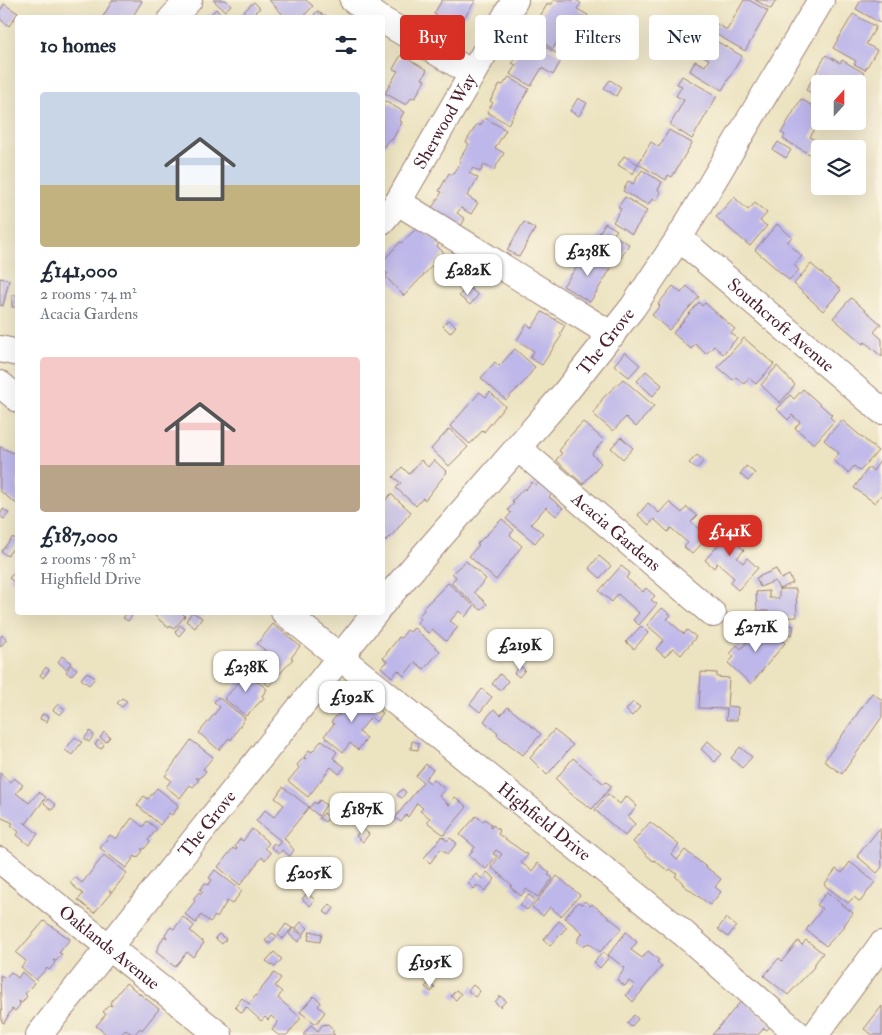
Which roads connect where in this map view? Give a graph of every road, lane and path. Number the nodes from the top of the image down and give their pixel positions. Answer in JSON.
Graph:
{"nodes":[{"id":1,"x":189,"y":0,"type":"edge"},
{"id":2,"x":353,"y":0,"type":"edge"},
{"id":3,"x":515,"y":0,"type":"edge"},
{"id":4,"x":821,"y":0,"type":"edge"},
{"id":5,"x":175,"y":15,"type":"edge"},
{"id":6,"x":375,"y":15,"type":"edge"},
{"id":7,"x":385,"y":22,"type":"edge"},
{"id":8,"x":472,"y":73,"type":"junction"},
{"id":9,"x":389,"y":213,"type":"edge"},
{"id":10,"x":678,"y":238,"type":"junction"},
{"id":11,"x":612,"y":335,"type":"junction"},
{"id":12,"x":0,"y":349,"type":"edge"},
{"id":13,"x":15,"y":352,"type":"edge"},
{"id":14,"x":0,"y":384,"type":"edge"},
{"id":15,"x":15,"y":396,"type":"edge"},
{"id":16,"x":882,"y":411,"type":"edge"},
{"id":17,"x":518,"y":448,"type":"junction"},
{"id":18,"x":385,"y":601,"type":"edge"},
{"id":19,"x":713,"y":614,"type":"dead end"},
{"id":20,"x":288,"y":615,"type":"edge"},
{"id":21,"x":373,"y":615,"type":"edge"},
{"id":22,"x":339,"y":656,"type":"junction"},
{"id":23,"x":0,"y":860,"type":"edge"},
{"id":24,"x":882,"y":944,"type":"edge"},
{"id":25,"x":110,"y":948,"type":"junction"},
{"id":26,"x":39,"y":1035,"type":"edge"},
{"id":27,"x":219,"y":1035,"type":"edge"},
{"id":28,"x":799,"y":1035,"type":"edge"},
{"id":29,"x":814,"y":1035,"type":"edge"}],
"edges":[{"from":1,"to":5,"type":"street"},
{"from":2,"to":6,"type":"street"},
{"from":3,"to":8,"type":"street","name":"Sherwood Way"},
{"from":4,"to":10,"type":"street","name":"The Grove"},
{"from":7,"to":8,"type":"street"},
{"from":8,"to":9,"type":"street","name":"Sherwood Way"},
{"from":9,"to":11,"type":"street"},
{"from":10,"to":11,"type":"street","name":"The Grove"},
{"from":10,"to":16,"type":"street","name":"Southcroft Avenue"},
{"from":11,"to":17,"type":"street","name":"The Grove"},
{"from":12,"to":13,"type":"street"},
{"from":14,"to":15,"type":"street"},
{"from":17,"to":18,"type":"street","name":"The Grove"},
{"from":17,"to":19,"type":"street","name":"Acacia Gardens"},
{"from":20,"to":22,"type":"street","name":"Highfield Drive"},
{"from":21,"to":22,"type":"street","name":"The Grove"},
{"from":22,"to":25,"type":"street","name":"The Grove"},
{"from":22,"to":28,"type":"street","name":"Highfield Drive"},
{"from":23,"to":25,"type":"street","name":"Oaklands Avenue"},
{"from":24,"to":29,"type":"street"},
{"from":25,"to":26,"type":"street","name":"The Grove"},
{"from":25,"to":27,"type":"street","name":"Oaklands Avenue"}]}
